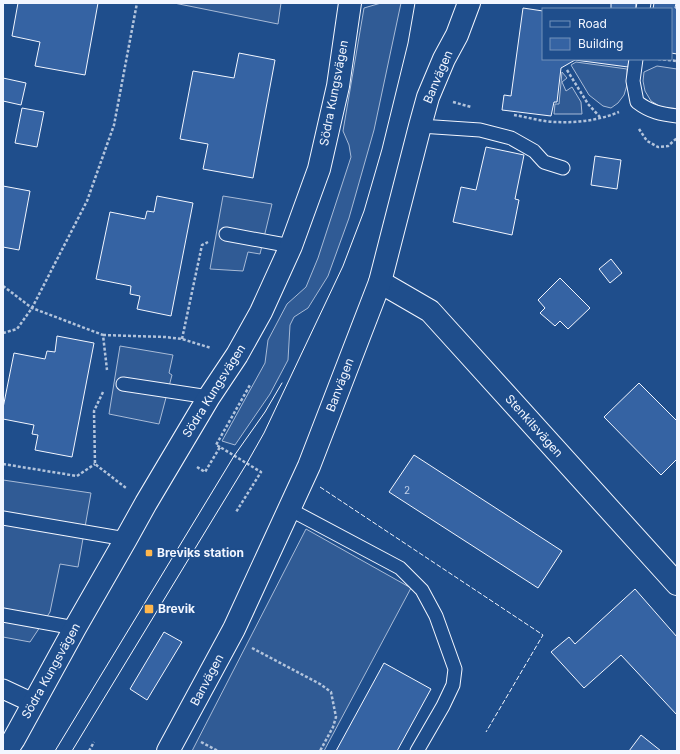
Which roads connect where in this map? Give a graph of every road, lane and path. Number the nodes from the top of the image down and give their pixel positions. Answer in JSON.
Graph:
{"nodes":[{"id":1,"x":137,"y":3,"type":"edge"},
{"id":2,"x":350,"y":3,"type":"edge"},
{"id":3,"x":469,"y":3,"type":"edge"},
{"id":4,"x":636,"y":60,"type":"edge"},
{"id":5,"x":567,"y":70,"type":"dead end"},
{"id":6,"x":428,"y":97,"type":"junction"},
{"id":7,"x":640,"y":104,"type":"junction"},
{"id":8,"x":472,"y":107,"type":"dead end"},
{"id":9,"x":513,"y":115,"type":"dead end"},
{"id":10,"x":677,"y":116,"type":"edge"},
{"id":11,"x":600,"y":117,"type":"junction"},
{"id":12,"x":420,"y":126,"type":"junction"},
{"id":13,"x":563,"y":168,"type":"dead end"},
{"id":14,"x":226,"y":234,"type":"joint"},
{"id":15,"x":291,"y":246,"type":"junction"},
{"id":16,"x":380,"y":282,"type":"junction"},
{"id":17,"x":3,"y":286,"type":"edge"},
{"id":18,"x":32,"y":308,"type":"junction"},
{"id":19,"x":3,"y":333,"type":"edge"},
{"id":20,"x":103,"y":335,"type":"junction"},
{"id":21,"x":182,"y":339,"type":"junction"},
{"id":22,"x":237,"y":355,"type":"junction"},
{"id":23,"x":107,"y":374,"type":"dead end"},
{"id":24,"x":123,"y":384,"type":"dead end"},
{"id":25,"x":104,"y":390,"type":"dead end"},
{"id":26,"x":209,"y":398,"type":"junction"},
{"id":27,"x":3,"y":464,"type":"edge"},
{"id":28,"x":96,"y":464,"type":"junction"},
{"id":29,"x":205,"y":472,"type":"dead end"},
{"id":30,"x":146,"y":503,"type":"junction"},
{"id":31,"x":289,"y":509,"type":"junction"},
{"id":32,"x":236,"y":512,"type":"dead end"},
{"id":33,"x":3,"y":518,"type":"edge"},
{"id":34,"x":126,"y":539,"type":"junction"},
{"id":35,"x":677,"y":584,"type":"edge"},
{"id":36,"x":3,"y":615,"type":"edge"},
{"id":37,"x":75,"y":628,"type":"junction"},
{"id":38,"x":230,"y":637,"type":"junction"},
{"id":39,"x":3,"y":689,"type":"edge"},
{"id":40,"x":33,"y":703,"type":"junction"},
{"id":41,"x":94,"y":742,"type":"dead end"},
{"id":42,"x":6,"y":751,"type":"edge"},
{"id":43,"x":89,"y":751,"type":"edge"},
{"id":44,"x":168,"y":751,"type":"edge"},
{"id":45,"x":320,"y":751,"type":"edge"},
{"id":46,"x":417,"y":751,"type":"edge"}],
"edges":[{"from":1,"to":18,"type":"path"},
{"from":2,"to":15,"type":"street","name":"Södra Kungsvägen"},
{"from":3,"to":6,"type":"street","name":"Banvägen"},
{"from":4,"to":7,"type":"lane"},
{"from":5,"to":11,"type":"path"},
{"from":6,"to":8,"type":"path"},
{"from":6,"to":12,"type":"street","name":"Banvägen"},
{"from":7,"to":10,"type":"lane"},
{"from":7,"to":11,"type":"path"},
{"from":9,"to":11,"type":"path"},
{"from":12,"to":13,"type":"lane"},
{"from":12,"to":16,"type":"street","name":"Banvägen"},
{"from":14,"to":15,"type":"lane"},
{"from":14,"to":21,"type":"path"},
{"from":15,"to":22,"type":"street","name":"Södra Kungsvägen"},
{"from":16,"to":31,"type":"street","name":"Banvägen"},
{"from":16,"to":35,"type":"street","name":"Stenkilsvägen"},
{"from":17,"to":18,"type":"path"},
{"from":18,"to":19,"type":"path"},
{"from":18,"to":20,"type":"path"},
{"from":20,"to":21,"type":"path"},
{"from":20,"to":23,"type":"path"},
{"from":21,"to":22,"type":"path"},
{"from":22,"to":26,"type":"street","name":"Södra Kungsvägen"},
{"from":24,"to":26,"type":"lane"},
{"from":25,"to":28,"type":"path"},
{"from":26,"to":30,"type":"street","name":"Södra Kungsvägen"},
{"from":27,"to":28,"type":"path"},
{"from":28,"to":30,"type":"path"},
{"from":29,"to":32,"type":"path"},
{"from":30,"to":34,"type":"street","name":"Södra Kungsvägen"},
{"from":31,"to":38,"type":"street","name":"Banvägen"},
{"from":31,"to":46,"type":"lane"},
{"from":33,"to":34,"type":"lane"},
{"from":34,"to":37,"type":"street","name":"Södra Kungsvägen"},
{"from":36,"to":37,"type":"lane"},
{"from":37,"to":40,"type":"street","name":"Södra Kungsvägen"},
{"from":38,"to":44,"type":"street","name":"Banvägen"},
{"from":38,"to":45,"type":"path"},
{"from":39,"to":40,"type":"street"},
{"from":40,"to":42,"type":"street","name":"Södra Kungsvägen"},
{"from":41,"to":43,"type":"path"}]}
